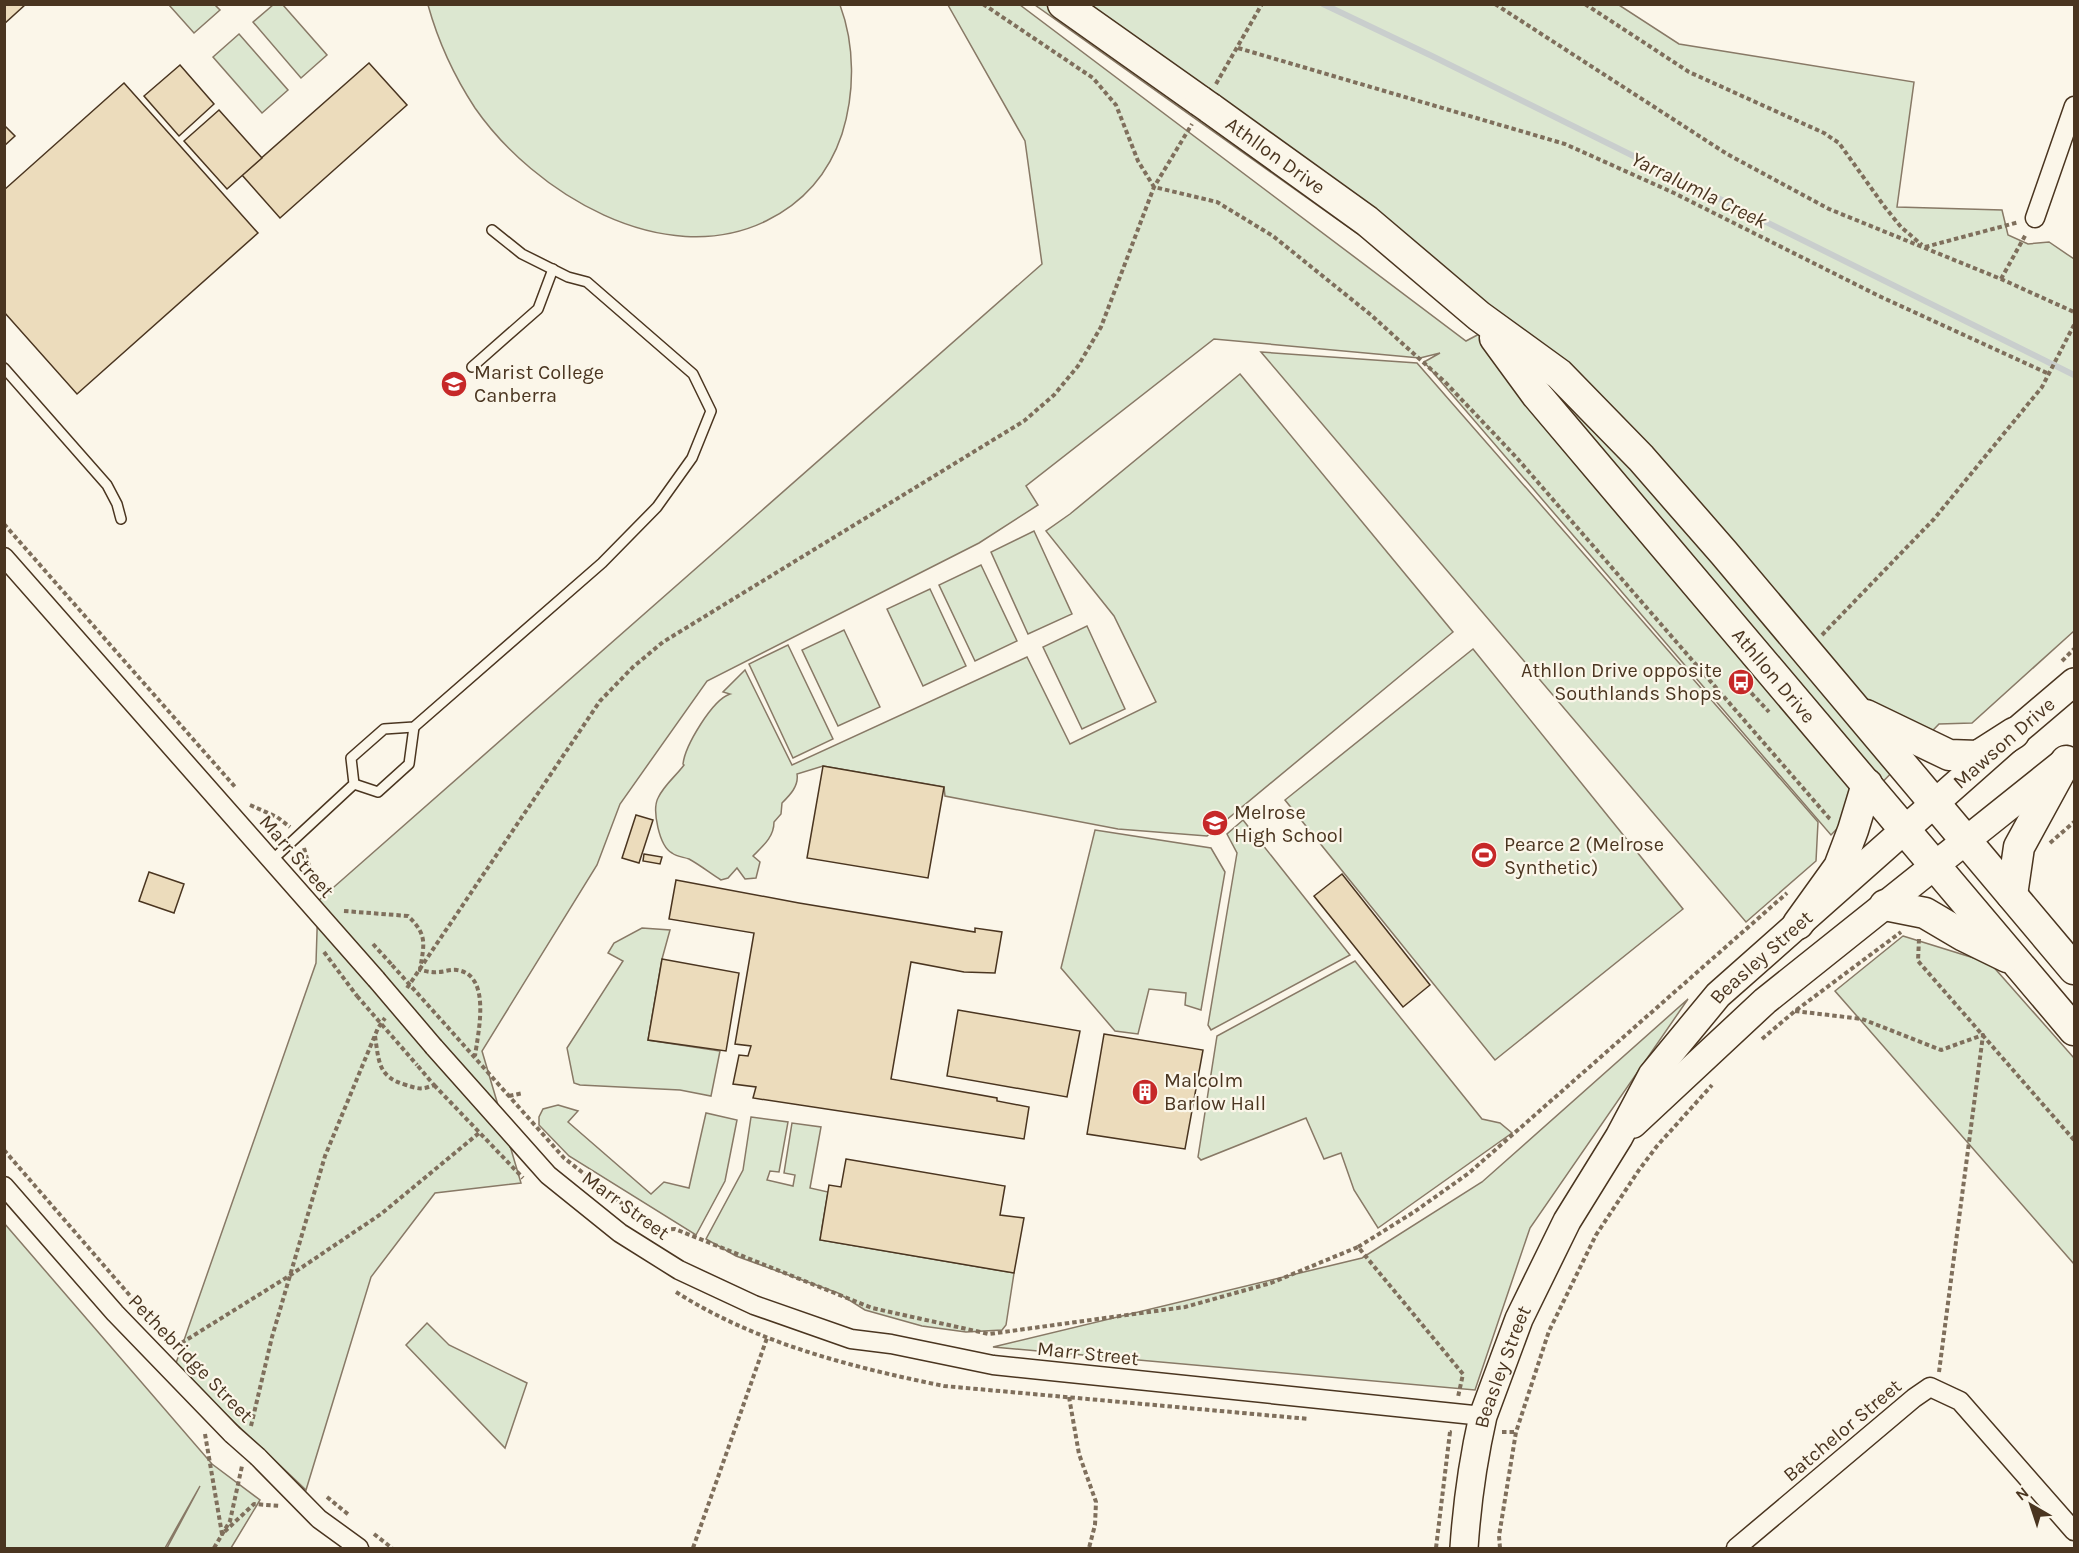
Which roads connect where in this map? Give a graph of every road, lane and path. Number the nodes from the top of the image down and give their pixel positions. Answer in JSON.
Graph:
{"nodes":[{"id":1,"x":983,"y":4,"type":"edge"},
{"id":2,"x":1063,"y":4,"type":"edge"},
{"id":3,"x":1495,"y":4,"type":"edge"},
{"id":4,"x":1584,"y":4,"type":"edge"},
{"id":5,"x":1238,"y":48,"type":"dead end"},
{"id":6,"x":2074,"y":106,"type":"edge"},
{"id":7,"x":1154,"y":187,"type":"junction"},
{"id":8,"x":2035,"y":218,"type":"junction"},
{"id":9,"x":492,"y":230,"type":"dead end"},
{"id":10,"x":1925,"y":247,"type":"junction"},
{"id":11,"x":553,"y":269,"type":"junction"},
{"id":12,"x":2001,"y":279,"type":"junction"},
{"id":13,"x":2074,"y":312,"type":"edge"},
{"id":14,"x":1479,"y":316,"type":"junction"},
{"id":15,"x":2074,"y":326,"type":"edge"},
{"id":16,"x":472,"y":367,"type":"dead end"},
{"id":17,"x":4,"y":368,"type":"edge"},
{"id":18,"x":2049,"y":374,"type":"junction"},
{"id":19,"x":121,"y":519,"type":"dead end"},
{"id":20,"x":4,"y":524,"type":"edge"},
{"id":21,"x":4,"y":557,"type":"edge"},
{"id":22,"x":1806,"y":650,"type":"junction"},
{"id":23,"x":2074,"y":682,"type":"edge"},
{"id":24,"x":1857,"y":711,"type":"junction"},
{"id":25,"x":414,"y":727,"type":"junction"},
{"id":26,"x":2014,"y":734,"type":"junction"},
{"id":27,"x":2070,"y":757,"type":"edge"},
{"id":28,"x":354,"y":784,"type":"junction"},
{"id":29,"x":1867,"y":784,"type":"junction"},
{"id":30,"x":238,"y":790,"type":"dead end"},
{"id":31,"x":244,"y":798,"type":"dead end"},
{"id":32,"x":1935,"y":803,"type":"junction"},
{"id":33,"x":1828,"y":818,"type":"dead end"},
{"id":34,"x":2074,"y":822,"type":"edge"},
{"id":35,"x":1905,"y":829,"type":"junction"},
{"id":36,"x":297,"y":836,"type":"junction"},
{"id":37,"x":1966,"y":840,"type":"junction"},
{"id":38,"x":2044,"y":849,"type":"dead end"},
{"id":39,"x":271,"y":861,"type":"junction"},
{"id":40,"x":1935,"y":865,"type":"junction"},
{"id":41,"x":318,"y":882,"type":"dead end"},
{"id":42,"x":1795,"y":886,"type":"dead end"},
{"id":43,"x":2012,"y":895,"type":"junction"},
{"id":44,"x":337,"y":904,"type":"dead end"},
{"id":45,"x":1885,"y":905,"type":"junction"},
{"id":46,"x":344,"y":911,"type":"junction"},
{"id":47,"x":351,"y":919,"type":"dead end"},
{"id":48,"x":1798,"y":924,"type":"junction"},
{"id":49,"x":1911,"y":930,"type":"dead end"},
{"id":50,"x":372,"y":942,"type":"dead end"},
{"id":51,"x":1918,"y":961,"type":"dead end"},
{"id":52,"x":2018,"y":962,"type":"junction"},
{"id":53,"x":2074,"y":969,"type":"edge"},
{"id":54,"x":420,"y":970,"type":"junction"},
{"id":55,"x":403,"y":995,"type":"dead end"},
{"id":56,"x":357,"y":996,"type":"dead end"},
{"id":57,"x":391,"y":1011,"type":"dead end"},
{"id":58,"x":1795,"y":1011,"type":"junction"},
{"id":59,"x":2074,"y":1030,"type":"edge"},
{"id":60,"x":375,"y":1035,"type":"junction"},
{"id":61,"x":1983,"y":1035,"type":"junction"},
{"id":62,"x":1754,"y":1046,"type":"dead end"},
{"id":63,"x":474,"y":1057,"type":"junction"},
{"id":64,"x":1713,"y":1084,"type":"dead end"},
{"id":65,"x":523,"y":1093,"type":"dead end"},
{"id":66,"x":509,"y":1096,"type":"junction"},
{"id":67,"x":479,"y":1134,"type":"dead end"},
{"id":68,"x":1619,"y":1137,"type":"junction"},
{"id":69,"x":2074,"y":1140,"type":"edge"},
{"id":70,"x":4,"y":1150,"type":"edge"},
{"id":71,"x":4,"y":1186,"type":"edge"},
{"id":72,"x":1358,"y":1247,"type":"junction"},
{"id":73,"x":289,"y":1276,"type":"junction"},
{"id":74,"x":151,"y":1321,"type":"dead end"},
{"id":75,"x":767,"y":1338,"type":"dead end"},
{"id":76,"x":174,"y":1348,"type":"dead end"},
{"id":77,"x":1937,"y":1390,"type":"junction"},
{"id":78,"x":1069,"y":1397,"type":"dead end"},
{"id":79,"x":1455,"y":1413,"type":"junction"},
{"id":80,"x":1481,"y":1424,"type":"junction"},
{"id":81,"x":251,"y":1429,"type":"dead end"},
{"id":82,"x":1516,"y":1432,"type":"junction"},
{"id":83,"x":211,"y":1438,"type":"dead end"},
{"id":84,"x":250,"y":1460,"type":"junction"},
{"id":85,"x":288,"y":1507,"type":"dead end"},
{"id":86,"x":2074,"y":1531,"type":"edge"},
{"id":87,"x":222,"y":1534,"type":"junction"},
{"id":88,"x":381,"y":1540,"type":"dead end"},
{"id":89,"x":214,"y":1548,"type":"edge"},
{"id":90,"x":359,"y":1548,"type":"edge"},
{"id":91,"x":392,"y":1548,"type":"edge"},
{"id":92,"x":693,"y":1548,"type":"edge"},
{"id":93,"x":1089,"y":1548,"type":"edge"},
{"id":94,"x":1464,"y":1548,"type":"edge"},
{"id":95,"x":1500,"y":1548,"type":"edge"},
{"id":96,"x":1736,"y":1548,"type":"edge"}],
"edges":[{"from":1,"to":7,"type":"path"},
{"from":2,"to":14,"type":"main road","name":"Athllon Drive"},
{"from":3,"to":10,"type":"path"},
{"from":4,"to":10,"type":"path"},
{"from":5,"to":18,"type":"path"},
{"from":6,"to":8,"type":"street"},
{"from":7,"to":33,"type":"path"},
{"from":7,"to":54,"type":"path"},
{"from":8,"to":10,"type":"path"},
{"from":8,"to":12,"type":"path"},
{"from":9,"to":11,"type":"lane"},
{"from":10,"to":12,"type":"path"},
{"from":11,"to":16,"type":"lane"},
{"from":11,"to":25,"type":"lane"},
{"from":12,"to":13,"type":"path"},
{"from":14,"to":22,"type":"main road","name":"Athllon Drive"},
{"from":14,"to":29,"type":"main road","name":"Athllon Drive"},
{"from":15,"to":18,"type":"path"},
{"from":17,"to":19,"type":"lane"},
{"from":18,"to":22,"type":"path"},
{"from":20,"to":30,"type":"path"},
{"from":21,"to":39,"type":"street","name":"Marr Street"},
{"from":22,"to":24,"type":"main road","name":"Athllon Drive"},
{"from":23,"to":26,"type":"main road","name":"Mawson Drive"},
{"from":24,"to":26,"type":"main road"},
{"from":24,"to":32,"type":"main road","name":"Athllon Drive"},
{"from":25,"to":28,"type":"lane"},
{"from":25,"to":28,"type":"lane"},
{"from":26,"to":32,"type":"main road","name":"Mawson Drive"},
{"from":27,"to":37,"type":"main road"},
{"from":27,"to":43,"type":"main road"},
{"from":28,"to":36,"type":"lane"},
{"from":29,"to":35,"type":"main road","name":"Athllon Drive"},
{"from":29,"to":48,"type":"main road"},
{"from":31,"to":36,"type":"path"},
{"from":32,"to":35,"type":"main road","name":"Beasley Street"},
{"from":32,"to":37,"type":"main road","name":"Athllon Drive"},
{"from":34,"to":38,"type":"path"},
{"from":35,"to":40,"type":"main road","name":"Athllon Drive"},
{"from":35,"to":48,"type":"main road","name":"Beasley Street"},
{"from":36,"to":39,"type":"lane"},
{"from":36,"to":41,"type":"path"},
{"from":37,"to":40,"type":"main road","name":"Beasley Street"},
{"from":37,"to":43,"type":"main road","name":"Athllon Drive"},
{"from":39,"to":79,"type":"street","name":"Marr Street","bridge":true},
{"from":40,"to":45,"type":"main road","name":"Beasley Street"},
{"from":40,"to":52,"type":"main road","name":"Athllon Drive"},
{"from":42,"to":72,"type":"path"},
{"from":43,"to":53,"type":"main road","name":"Athllon Drive"},
{"from":44,"to":46,"type":"path"},
{"from":45,"to":52,"type":"main road"},
{"from":45,"to":68,"type":"main road","name":"Beasley Street"},
{"from":46,"to":47,"type":"path"},
{"from":46,"to":54,"type":"path"},
{"from":48,"to":68,"type":"main road","name":"Beasley Street"},
{"from":49,"to":58,"type":"path"},
{"from":50,"to":63,"type":"path","bridge":true},
{"from":51,"to":61,"type":"path"},
{"from":52,"to":59,"type":"main road","name":"Athllon Drive"},
{"from":54,"to":55,"type":"path"},
{"from":54,"to":63,"type":"path"},
{"from":56,"to":60,"type":"path","bridge":true},
{"from":57,"to":60,"type":"path"},
{"from":58,"to":61,"type":"path"},
{"from":58,"to":62,"type":"path"},
{"from":60,"to":73,"type":"path"},
{"from":61,"to":69,"type":"path"},
{"from":61,"to":77,"type":"path"},
{"from":63,"to":66,"type":"path"},
{"from":64,"to":82,"type":"path"},
{"from":65,"to":66,"type":"path"},
{"from":66,"to":72,"type":"path"},
{"from":67,"to":73,"type":"path"},
{"from":68,"to":80,"type":"main road","name":"Beasley Street"},
{"from":70,"to":74,"type":"path"},
{"from":71,"to":84,"type":"street","name":"Pethebridge Street","bridge":true},
{"from":72,"to":79,"type":"path"},
{"from":73,"to":76,"type":"path"},
{"from":73,"to":81,"type":"path"},
{"from":75,"to":92,"type":"path"},
{"from":77,"to":86,"type":"street"},
{"from":77,"to":96,"type":"street","name":"Batchelor Street"},
{"from":78,"to":93,"type":"path"},
{"from":79,"to":80,"type":"street","name":"Marr Street"},
{"from":79,"to":80,"type":"path"},
{"from":80,"to":82,"type":"path"},
{"from":80,"to":94,"type":"main road","name":"Beasley Street"},
{"from":82,"to":95,"type":"path"},
{"from":83,"to":87,"type":"path"},
{"from":84,"to":87,"type":"path"},
{"from":84,"to":90,"type":"street","name":"Pethebridge Street"},
{"from":85,"to":87,"type":"path"},
{"from":87,"to":89,"type":"path"},
{"from":88,"to":91,"type":"path"}]}
